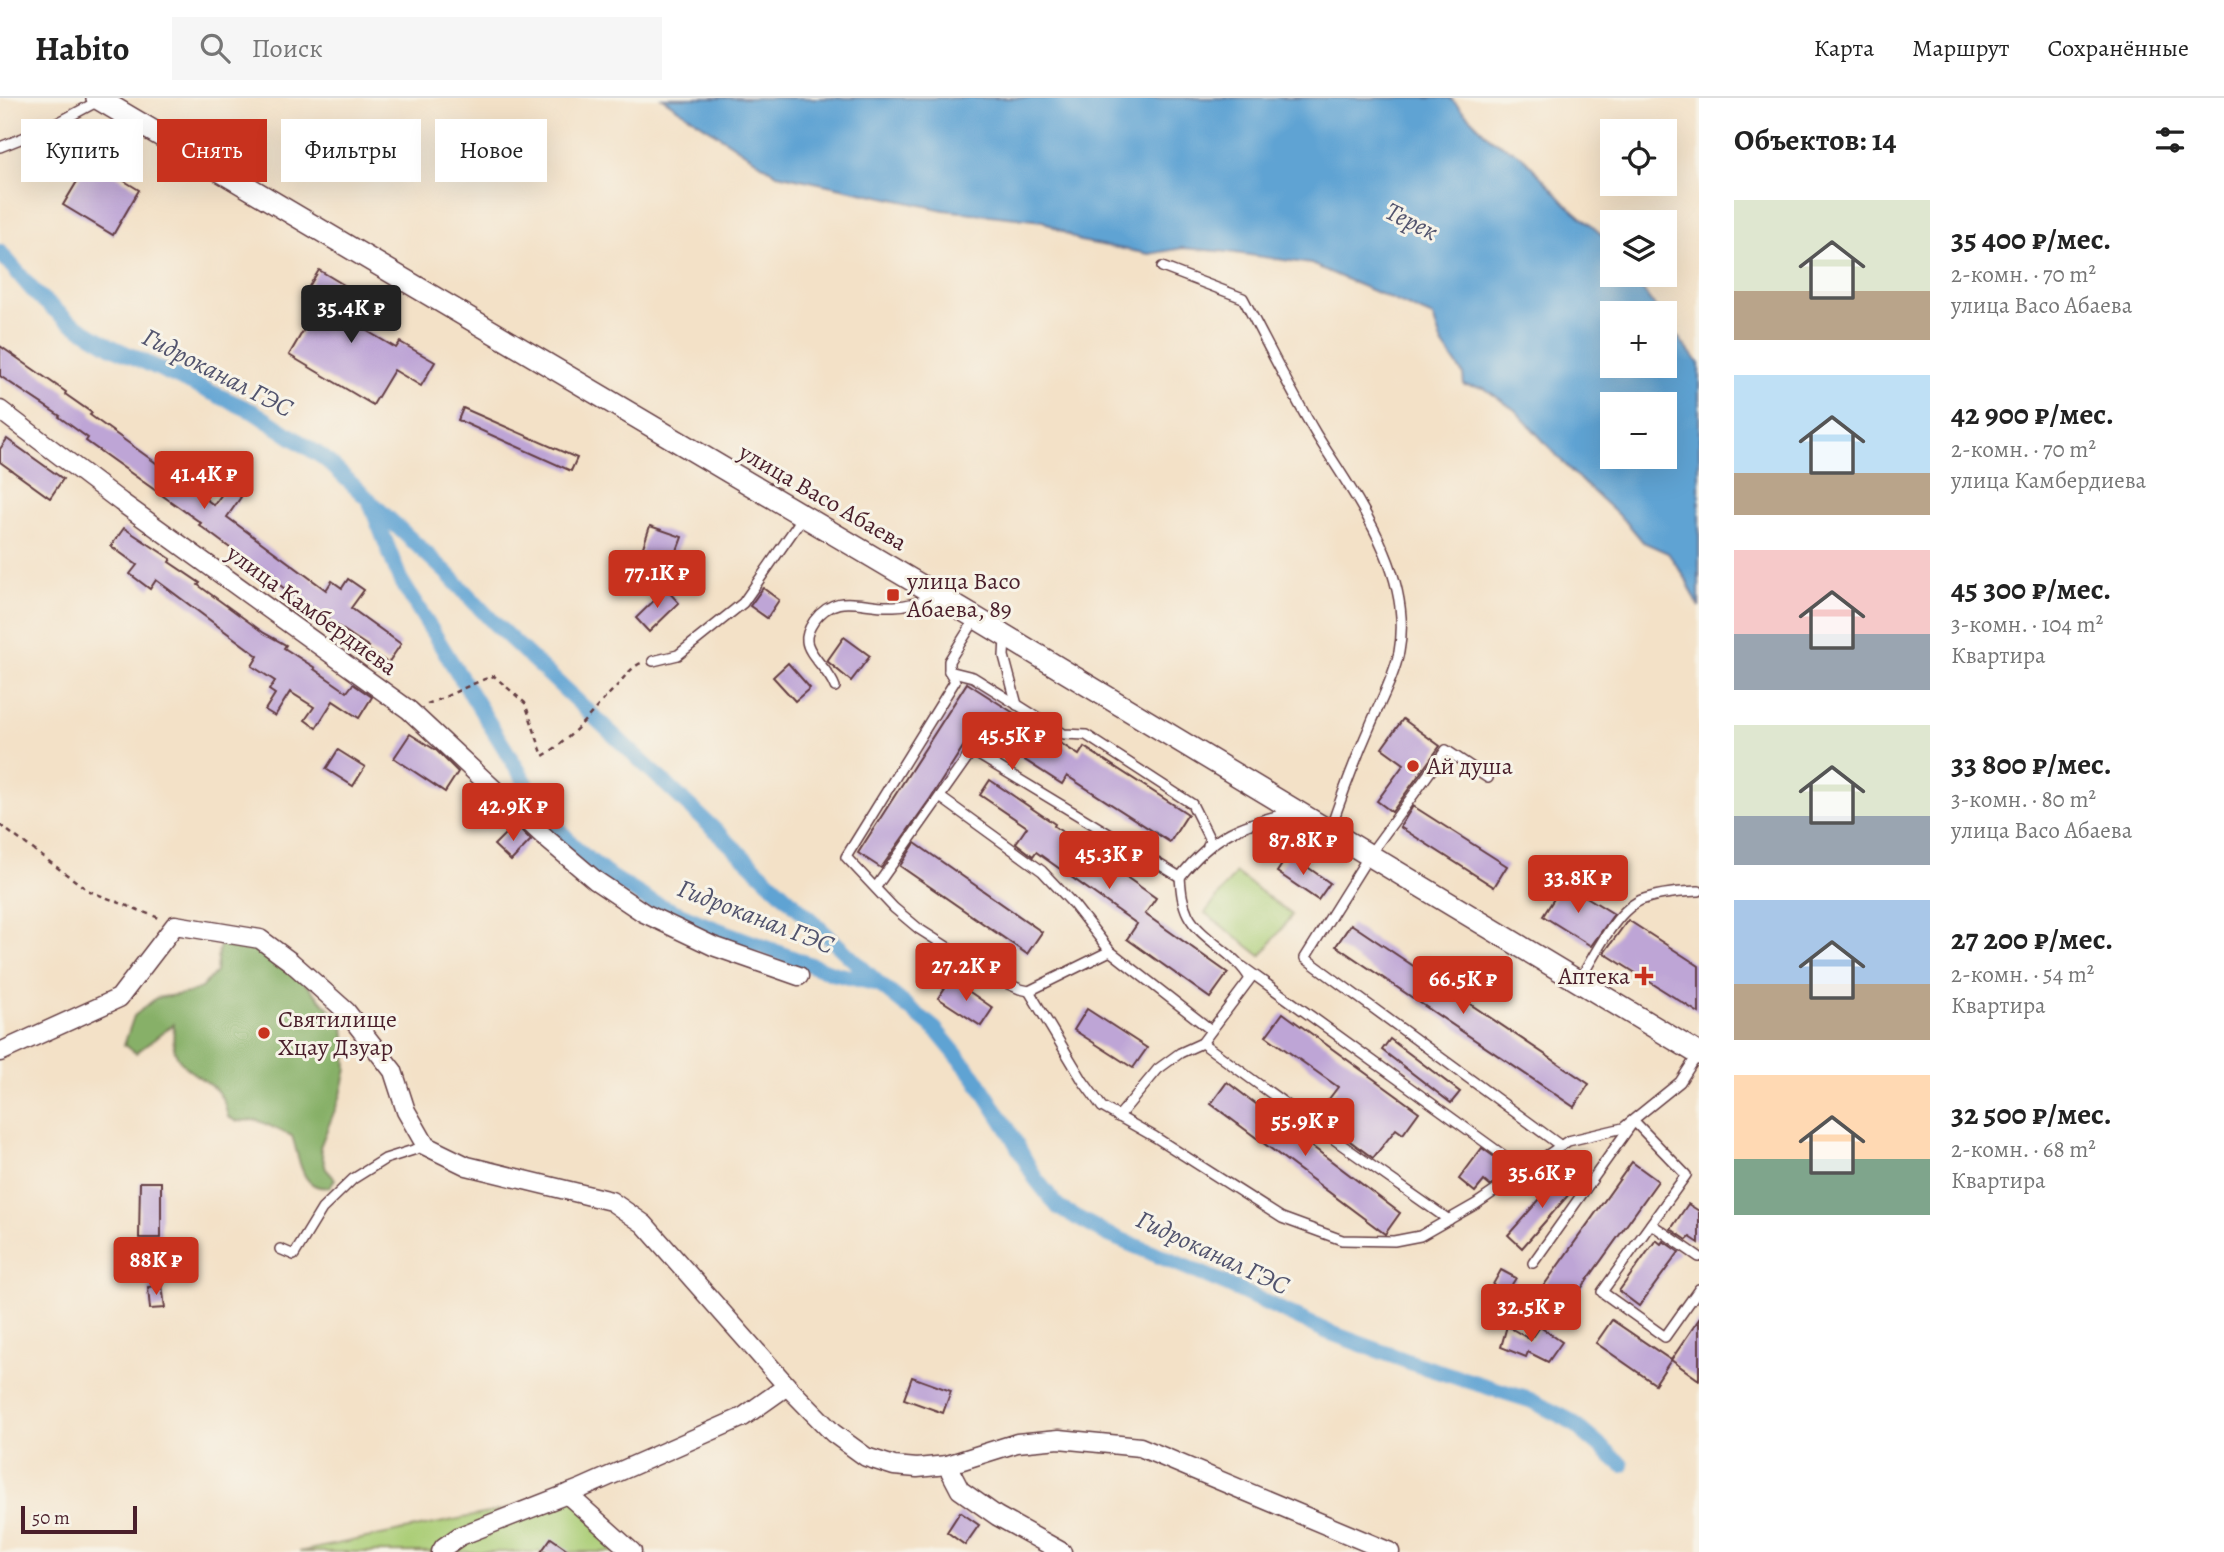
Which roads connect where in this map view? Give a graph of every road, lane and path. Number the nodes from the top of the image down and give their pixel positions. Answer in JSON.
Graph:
{"nodes":[{"id":1,"x":99,"y":99,"type":"edge"},
{"id":2,"x":0,"y":147,"type":"edge"},
{"id":3,"x":1162,"y":267,"type":"dead end"},
{"id":4,"x":0,"y":410,"type":"edge"},
{"id":5,"x":803,"y":517,"type":"junction"},
{"id":6,"x":937,"y":595,"type":"junction"},
{"id":7,"x":976,"y":618,"type":"junction"},
{"id":8,"x":1005,"y":636,"type":"junction"},
{"id":9,"x":653,"y":661,"type":"joint"},
{"id":10,"x":948,"y":671,"type":"junction"},
{"id":11,"x":835,"y":687,"type":"dead end"},
{"id":12,"x":1017,"y":705,"type":"junction"},
{"id":13,"x":410,"y":710,"type":"junction"},
{"id":14,"x":1488,"y":778,"type":"dead end"},
{"id":15,"x":940,"y":797,"type":"junction"},
{"id":16,"x":1298,"y":811,"type":"junction"},
{"id":17,"x":0,"y":825,"type":"edge"},
{"id":18,"x":1330,"y":830,"type":"junction"},
{"id":19,"x":1208,"y":845,"type":"junction"},
{"id":20,"x":1370,"y":854,"type":"junction"},
{"id":21,"x":1180,"y":877,"type":"junction"},
{"id":22,"x":876,"y":887,"type":"junction"},
{"id":23,"x":1699,"y":891,"type":"edge"},
{"id":24,"x":175,"y":925,"type":"junction"},
{"id":25,"x":1110,"y":951,"type":"junction"},
{"id":26,"x":1243,"y":967,"type":"junction"},
{"id":27,"x":799,"y":976,"type":"dead end"},
{"id":28,"x":1579,"y":981,"type":"junction"},
{"id":29,"x":1029,"y":991,"type":"junction"},
{"id":30,"x":1211,"y":1030,"type":"junction"},
{"id":31,"x":1202,"y":1043,"type":"junction"},
{"id":32,"x":0,"y":1052,"type":"edge"},
{"id":33,"x":1699,"y":1054,"type":"edge"},
{"id":34,"x":1118,"y":1117,"type":"junction"},
{"id":35,"x":1634,"y":1121,"type":"junction"},
{"id":36,"x":426,"y":1146,"type":"junction"},
{"id":37,"x":1561,"y":1146,"type":"junction"},
{"id":38,"x":1525,"y":1171,"type":"junction"},
{"id":39,"x":1449,"y":1220,"type":"junction"},
{"id":40,"x":1651,"y":1224,"type":"junction"},
{"id":41,"x":280,"y":1248,"type":"dead end"},
{"id":42,"x":1699,"y":1257,"type":"edge"},
{"id":43,"x":1533,"y":1263,"type":"dead end"},
{"id":44,"x":1699,"y":1289,"type":"edge"},
{"id":45,"x":787,"y":1386,"type":"junction"},
{"id":46,"x":947,"y":1465,"type":"junction"},
{"id":47,"x":566,"y":1494,"type":"junction"},
{"id":48,"x":441,"y":1552,"type":"edge"},
{"id":49,"x":632,"y":1552,"type":"edge"},
{"id":50,"x":1062,"y":1552,"type":"edge"},
{"id":51,"x":1390,"y":1552,"type":"edge"}],
"edges":[{"from":1,"to":2,"type":"lane"},
{"from":1,"to":5,"type":"street","name":"улица Васо Абаева"},
{"from":3,"to":18,"type":"lane"},
{"from":4,"to":13,"type":"street","name":"улица Камбердиева"},
{"from":5,"to":6,"type":"street","name":"улица Васо Абаева"},
{"from":5,"to":9,"type":"lane"},
{"from":6,"to":7,"type":"street","name":"улица Васо Абаева"},
{"from":6,"to":11,"type":"lane"},
{"from":7,"to":8,"type":"street","name":"улица Васо Абаева"},
{"from":7,"to":10,"type":"lane"},
{"from":8,"to":12,"type":"lane"},
{"from":8,"to":16,"type":"street","name":"улица Васо Абаева"},
{"from":9,"to":13,"type":"path"},
{"from":10,"to":12,"type":"lane"},
{"from":10,"to":22,"type":"lane"},
{"from":12,"to":19,"type":"lane"},
{"from":13,"to":27,"type":"street","name":"улица Камбердиева"},
{"from":14,"to":20,"type":"lane"},
{"from":15,"to":21,"type":"lane"},
{"from":15,"to":22,"type":"lane"},
{"from":15,"to":25,"type":"lane"},
{"from":16,"to":18,"type":"street","name":"улица Васо Абаева"},
{"from":16,"to":19,"type":"lane"},
{"from":17,"to":24,"type":"path"},
{"from":18,"to":20,"type":"street","name":"улица Васо Абаева"},
{"from":19,"to":21,"type":"lane"},
{"from":20,"to":28,"type":"street","name":"улица Васо Абаева"},
{"from":20,"to":37,"type":"lane"},
{"from":21,"to":26,"type":"lane"},
{"from":22,"to":29,"type":"lane"},
{"from":23,"to":28,"type":"lane"},
{"from":24,"to":32,"type":"street"},
{"from":24,"to":36,"type":"street"},
{"from":25,"to":29,"type":"lane"},
{"from":25,"to":30,"type":"lane"},
{"from":26,"to":30,"type":"lane"},
{"from":26,"to":38,"type":"lane"},
{"from":28,"to":33,"type":"street","name":"улица Васо Абаева"},
{"from":29,"to":34,"type":"lane"},
{"from":30,"to":31,"type":"lane"},
{"from":31,"to":34,"type":"lane"},
{"from":31,"to":39,"type":"lane"},
{"from":33,"to":35,"type":"lane"},
{"from":34,"to":39,"type":"lane"},
{"from":35,"to":37,"type":"lane"},
{"from":35,"to":40,"type":"lane"},
{"from":35,"to":43,"type":"lane"},
{"from":36,"to":41,"type":"lane"},
{"from":36,"to":45,"type":"street"},
{"from":37,"to":38,"type":"lane"},
{"from":38,"to":39,"type":"lane"},
{"from":40,"to":42,"type":"lane"},
{"from":40,"to":44,"type":"lane"},
{"from":45,"to":46,"type":"street"},
{"from":45,"to":47,"type":"street"},
{"from":46,"to":50,"type":"street"},
{"from":46,"to":51,"type":"street"},
{"from":47,"to":48,"type":"street"},
{"from":47,"to":49,"type":"street"}]}
